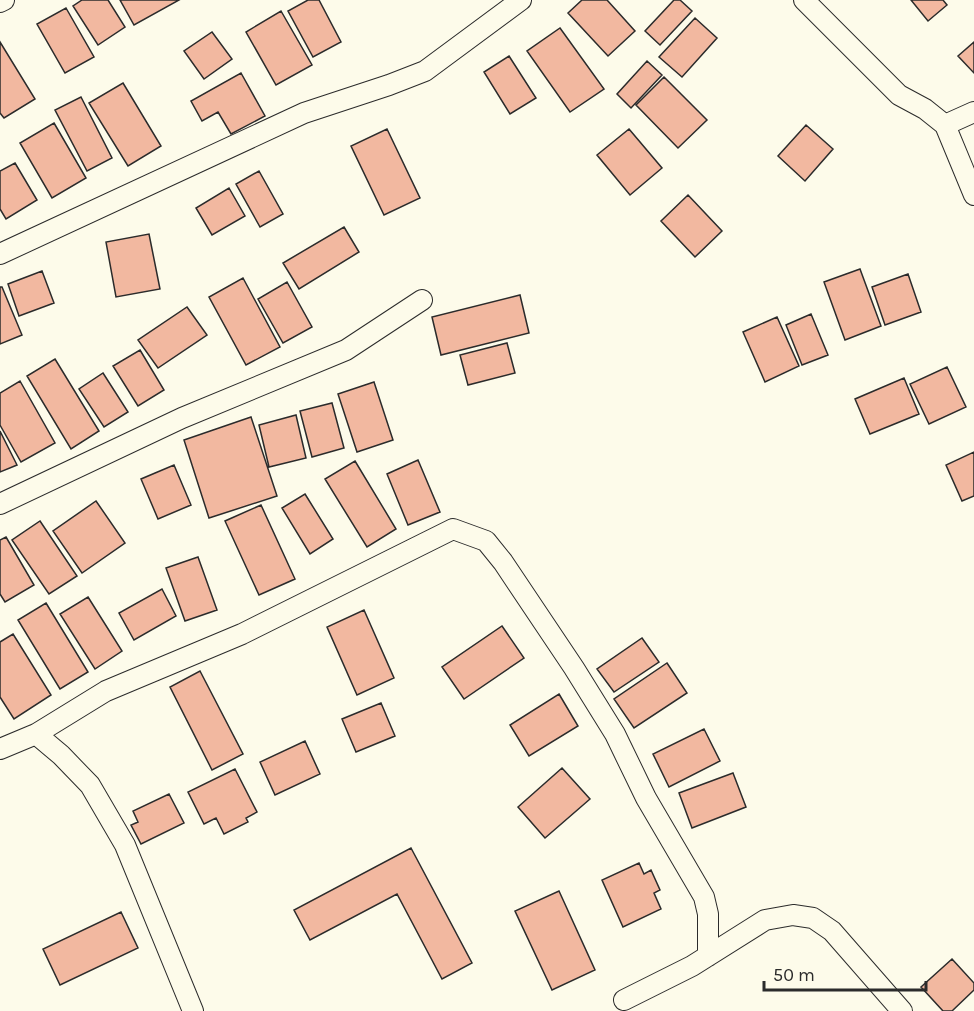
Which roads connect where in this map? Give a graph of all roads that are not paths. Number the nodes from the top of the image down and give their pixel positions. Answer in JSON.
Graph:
{"nodes":[{"id":1,"x":521,"y":0,"type":"edge"},
{"id":2,"x":804,"y":0,"type":"edge"},
{"id":3,"x":974,"y":112,"type":"edge"},
{"id":4,"x":945,"y":125,"type":"junction"},
{"id":5,"x":974,"y":195,"type":"edge"},
{"id":6,"x":0,"y":254,"type":"edge"},
{"id":7,"x":422,"y":300,"type":"dead end"},
{"id":8,"x":0,"y":504,"type":"edge"},
{"id":9,"x":36,"y":734,"type":"junction"},
{"id":10,"x":0,"y":749,"type":"edge"},
{"id":11,"x":708,"y":956,"type":"junction"},
{"id":12,"x":624,"y":1000,"type":"dead end"},
{"id":13,"x":193,"y":1011,"type":"edge"},
{"id":14,"x":902,"y":1011,"type":"edge"}],
"edges":[{"from":1,"to":6,"type":"street"},
{"from":2,"to":4,"type":"street"},
{"from":3,"to":4,"type":"street"},
{"from":4,"to":5,"type":"street"},
{"from":7,"to":8,"type":"street"},
{"from":9,"to":10,"type":"street"},
{"from":9,"to":11,"type":"street"},
{"from":9,"to":13,"type":"street"},
{"from":11,"to":12,"type":"street"},
{"from":11,"to":14,"type":"street"}]}
